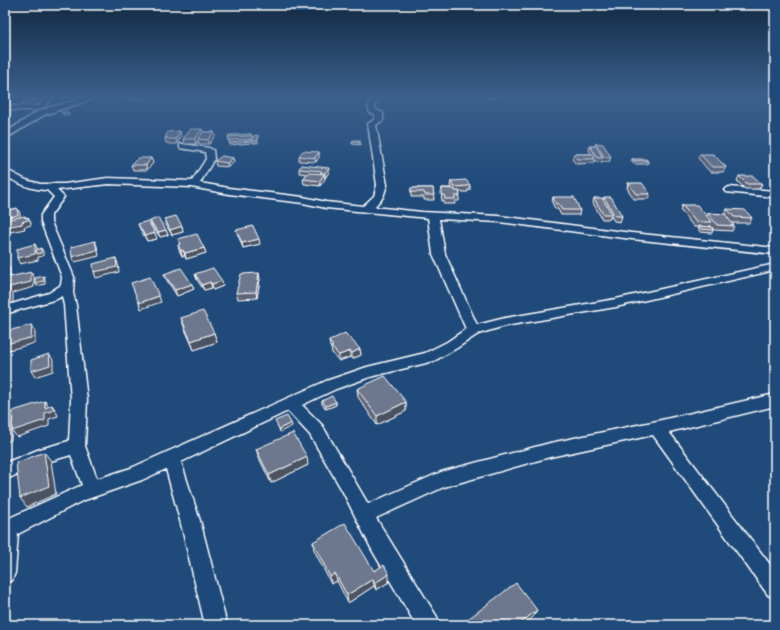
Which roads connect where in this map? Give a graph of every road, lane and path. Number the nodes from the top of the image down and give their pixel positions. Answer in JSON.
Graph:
{"nodes":[{"id":1,"x":14,"y":126,"type":"edge"},
{"id":2,"x":21,"y":126,"type":"edge"},
{"id":3,"x":372,"y":126,"type":"edge"},
{"id":4,"x":5,"y":132,"type":"edge"},
{"id":5,"x":5,"y":137,"type":"edge"},
{"id":6,"x":183,"y":146,"type":"edge"},
{"id":7,"x":5,"y":172,"type":"edge"},
{"id":8,"x":195,"y":184,"type":"junction"},
{"id":9,"x":50,"y":188,"type":"junction"},
{"id":10,"x":730,"y":190,"type":"dead end"},
{"id":11,"x":775,"y":194,"type":"edge"},
{"id":12,"x":366,"y":209,"type":"junction"},
{"id":13,"x":433,"y":215,"type":"junction"},
{"id":14,"x":775,"y":251,"type":"edge"},
{"id":15,"x":775,"y":267,"type":"edge"},
{"id":16,"x":67,"y":293,"type":"junction"},
{"id":17,"x":5,"y":310,"type":"edge"},
{"id":18,"x":472,"y":331,"type":"junction"},
{"id":19,"x":775,"y":400,"type":"edge"},
{"id":20,"x":290,"y":404,"type":"junction"},
{"id":21,"x":657,"y":428,"type":"junction"},
{"id":22,"x":77,"y":446,"type":"junction"},
{"id":23,"x":171,"y":458,"type":"junction"},
{"id":24,"x":5,"y":472,"type":"edge"},
{"id":25,"x":92,"y":489,"type":"junction"},
{"id":26,"x":365,"y":514,"type":"junction"},
{"id":27,"x":7,"y":529,"type":"edge"},
{"id":28,"x":5,"y":573,"type":"edge"},
{"id":29,"x":775,"y":588,"type":"edge"},
{"id":30,"x":216,"y":625,"type":"edge"},
{"id":31,"x":429,"y":625,"type":"edge"}],
"edges":[{"from":1,"to":4,"type":"street"},
{"from":2,"to":5,"type":"street"},
{"from":3,"to":12,"type":"street"},
{"from":6,"to":8,"type":"street"},
{"from":7,"to":9,"type":"street"},
{"from":8,"to":9,"type":"street"},
{"from":8,"to":12,"type":"street"},
{"from":9,"to":16,"type":"street"},
{"from":10,"to":11,"type":"street"},
{"from":12,"to":13,"type":"street"},
{"from":13,"to":14,"type":"street"},
{"from":13,"to":18,"type":"street"},
{"from":15,"to":18,"type":"street"},
{"from":16,"to":17,"type":"street"},
{"from":16,"to":22,"type":"street"},
{"from":18,"to":20,"type":"street"},
{"from":19,"to":21,"type":"street"},
{"from":20,"to":23,"type":"street"},
{"from":20,"to":26,"type":"street"},
{"from":21,"to":26,"type":"street"},
{"from":21,"to":29,"type":"street"},
{"from":22,"to":24,"type":"street"},
{"from":22,"to":25,"type":"street"},
{"from":23,"to":25,"type":"street"},
{"from":23,"to":30,"type":"street"},
{"from":25,"to":27,"type":"street"},
{"from":26,"to":31,"type":"street"},
{"from":27,"to":28,"type":"street"}]}
